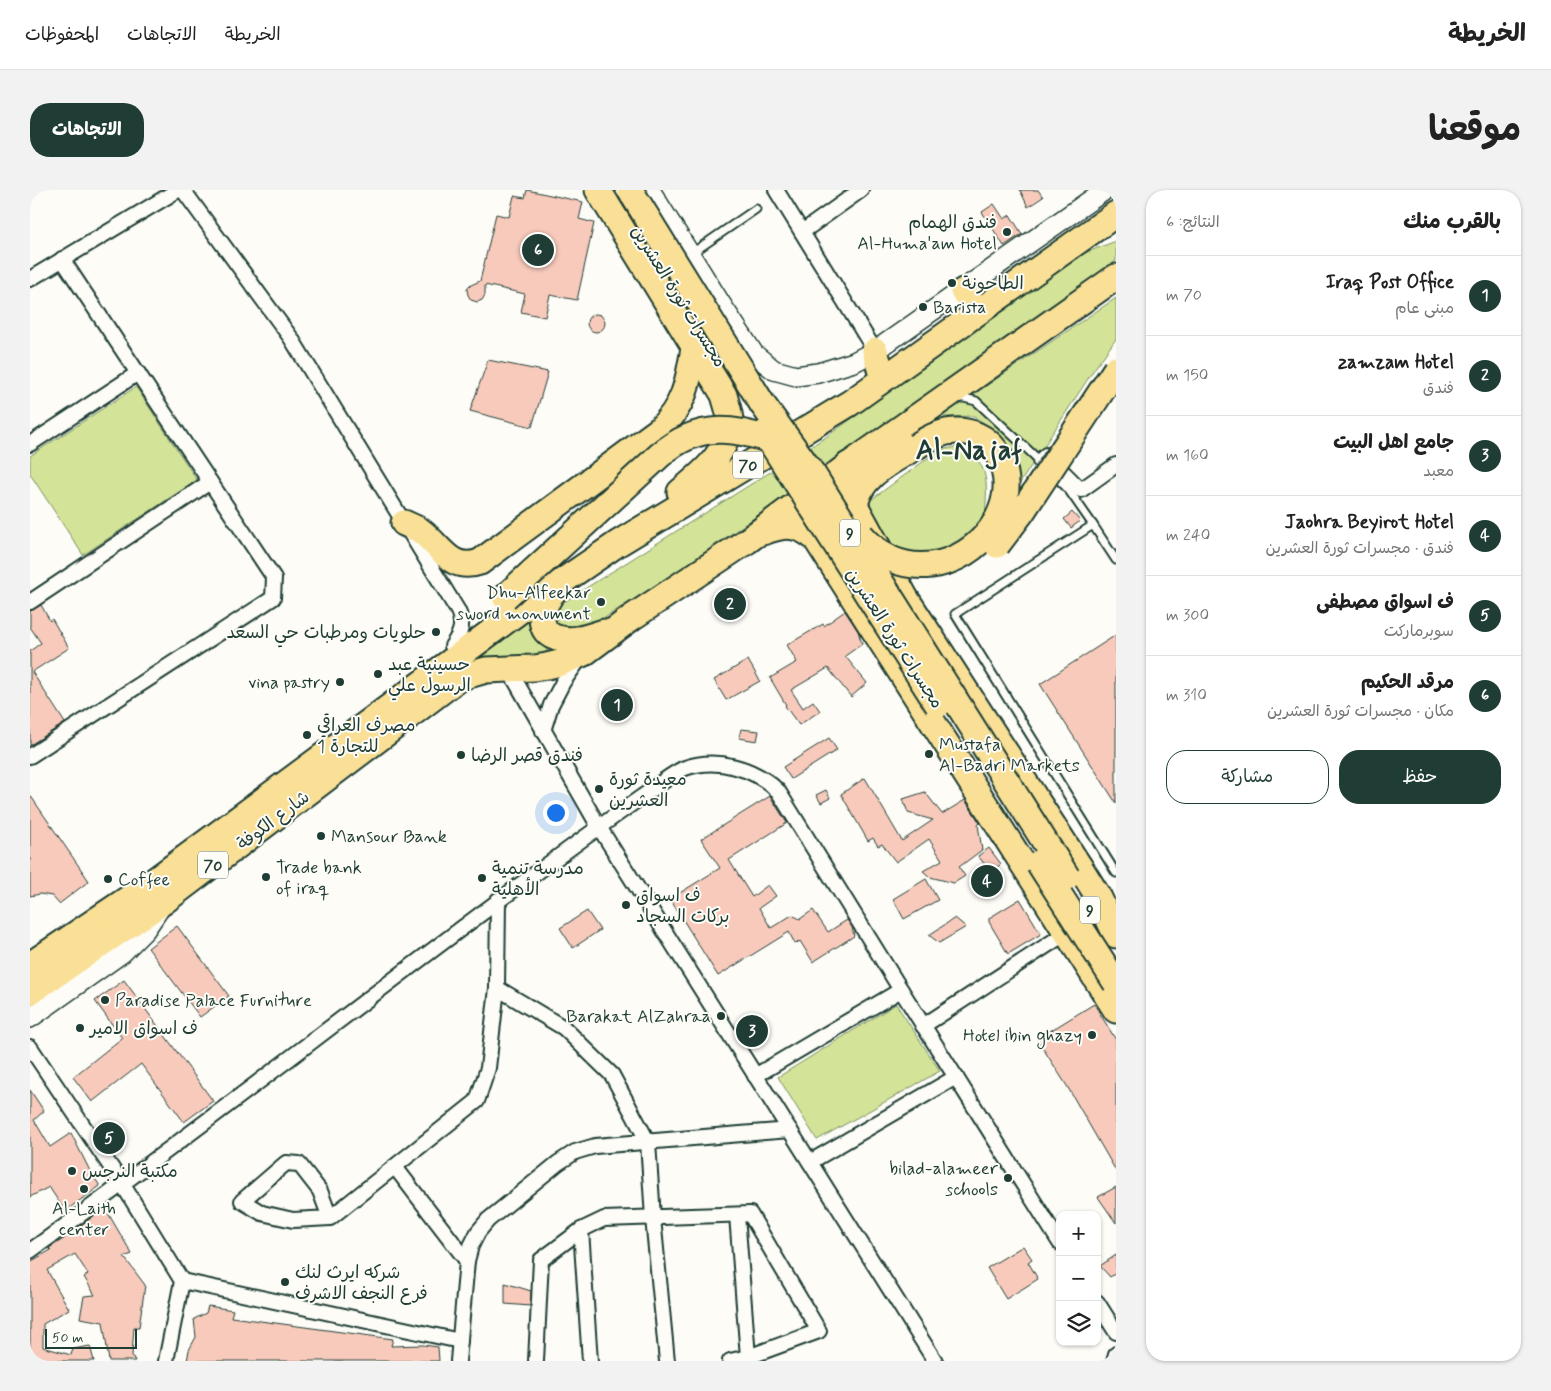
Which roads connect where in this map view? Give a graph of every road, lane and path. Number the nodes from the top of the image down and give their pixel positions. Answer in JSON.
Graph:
{"nodes":[{"id":1,"x":178,"y":190,"type":"edge"},
{"id":2,"x":183,"y":190,"type":"edge"},
{"id":3,"x":598,"y":190,"type":"edge"},
{"id":4,"x":614,"y":190,"type":"edge"},
{"id":5,"x":630,"y":190,"type":"edge"},
{"id":6,"x":650,"y":190,"type":"edge"},
{"id":7,"x":776,"y":190,"type":"edge"},
{"id":8,"x":861,"y":190,"type":"edge"},
{"id":9,"x":1105,"y":190,"type":"edge"},
{"id":10,"x":756,"y":210,"type":"dead end"},
{"id":11,"x":1116,"y":214,"type":"edge"},
{"id":12,"x":1116,"y":230,"type":"edge"},
{"id":13,"x":802,"y":232,"type":"junction"},
{"id":14,"x":1089,"y":233,"type":"junction"},
{"id":15,"x":689,"y":254,"type":"junction"},
{"id":16,"x":62,"y":259,"type":"junction"},
{"id":17,"x":1116,"y":277,"type":"edge"},
{"id":18,"x":30,"y":279,"type":"edge"},
{"id":19,"x":963,"y":291,"type":"junction"},
{"id":20,"x":979,"y":311,"type":"junction"},
{"id":21,"x":694,"y":348,"type":"junction"},
{"id":22,"x":876,"y":351,"type":"junction"},
{"id":23,"x":1116,"y":369,"type":"edge"},
{"id":24,"x":138,"y":373,"type":"junction"},
{"id":25,"x":884,"y":380,"type":"junction"},
{"id":26,"x":943,"y":398,"type":"junction"},
{"id":27,"x":30,"y":444,"type":"edge"},
{"id":28,"x":907,"y":452,"type":"junction"},
{"id":29,"x":1040,"y":461,"type":"junction"},
{"id":30,"x":851,"y":463,"type":"junction"},
{"id":31,"x":1116,"y":465,"type":"edge"},
{"id":32,"x":807,"y":466,"type":"junction"},
{"id":33,"x":210,"y":482,"type":"junction"},
{"id":34,"x":855,"y":507,"type":"junction"},
{"id":35,"x":820,"y":520,"type":"junction"},
{"id":36,"x":404,"y":523,"type":"junction"},
{"id":37,"x":1093,"y":525,"type":"junction"},
{"id":38,"x":747,"y":540,"type":"junction"},
{"id":39,"x":618,"y":544,"type":"junction"},
{"id":40,"x":882,"y":556,"type":"junction"},
{"id":41,"x":1116,"y":560,"type":"edge"},
{"id":42,"x":572,"y":575,"type":"junction"},
{"id":43,"x":30,"y":602,"type":"edge"},
{"id":44,"x":918,"y":616,"type":"junction"},
{"id":45,"x":631,"y":618,"type":"junction"},
{"id":46,"x":881,"y":641,"type":"junction"},
{"id":47,"x":452,"y":646,"type":"junction"},
{"id":48,"x":584,"y":653,"type":"junction"},
{"id":49,"x":508,"y":668,"type":"junction"},
{"id":50,"x":385,"y":718,"type":"junction"},
{"id":51,"x":543,"y":731,"type":"junction"},
{"id":52,"x":30,"y":756,"type":"edge"},
{"id":53,"x":599,"y":827,"type":"junction"},
{"id":54,"x":1116,"y":873,"type":"edge"},
{"id":55,"x":156,"y":893,"type":"junction"},
{"id":56,"x":498,"y":900,"type":"junction"},
{"id":57,"x":1066,"y":933,"type":"junction"},
{"id":58,"x":1116,"y":935,"type":"edge"},
{"id":59,"x":1116,"y":942,"type":"edge"},
{"id":60,"x":30,"y":953,"type":"edge"},
{"id":61,"x":30,"y":965,"type":"edge"},
{"id":62,"x":1116,"y":983,"type":"edge"},
{"id":63,"x":497,"y":988,"type":"junction"},
{"id":64,"x":901,"y":990,"type":"junction"},
{"id":65,"x":30,"y":992,"type":"edge"},
{"id":66,"x":1116,"y":1010,"type":"edge"},
{"id":67,"x":30,"y":1018,"type":"edge"},
{"id":68,"x":923,"y":1026,"type":"junction"},
{"id":69,"x":30,"y":1047,"type":"edge"},
{"id":70,"x":756,"y":1076,"type":"junction"},
{"id":71,"x":956,"y":1077,"type":"junction"},
{"id":72,"x":790,"y":1130,"type":"junction"},
{"id":73,"x":648,"y":1142,"type":"junction"},
{"id":74,"x":810,"y":1162,"type":"junction"},
{"id":75,"x":395,"y":1167,"type":"junction"},
{"id":76,"x":123,"y":1185,"type":"junction"},
{"id":77,"x":737,"y":1215,"type":"junction"},
{"id":78,"x":330,"y":1218,"type":"junction"},
{"id":79,"x":652,"y":1218,"type":"junction"},
{"id":80,"x":580,"y":1230,"type":"junction"},
{"id":81,"x":1056,"y":1237,"type":"edge"},
{"id":82,"x":30,"y":1251,"type":"edge"},
{"id":83,"x":467,"y":1261,"type":"junction"},
{"id":84,"x":182,"y":1281,"type":"junction"},
{"id":85,"x":1101,"y":1308,"type":"edge"},
{"id":86,"x":1116,"y":1332,"type":"edge"},
{"id":87,"x":460,"y":1341,"type":"junction"},
{"id":88,"x":1116,"y":1354,"type":"edge"},
{"id":89,"x":748,"y":1357,"type":"junction"},
{"id":90,"x":166,"y":1361,"type":"edge"},
{"id":91,"x":458,"y":1361,"type":"edge"},
{"id":92,"x":536,"y":1361,"type":"edge"},
{"id":93,"x":590,"y":1361,"type":"edge"},
{"id":94,"x":667,"y":1361,"type":"edge"},
{"id":95,"x":730,"y":1361,"type":"edge"},
{"id":96,"x":935,"y":1361,"type":"edge"},
{"id":97,"x":1114,"y":1361,"type":"edge"}],
"edges":[{"from":1,"to":16,"type":"street"},
{"from":2,"to":36,"type":"street"},
{"from":3,"to":21,"type":"highway"},
{"from":4,"to":35,"type":"highway","name":"مجسرات ثورة العشرين","number":"9","bridge":true},
{"from":5,"to":32,"type":"highway","name":"مجسرات ثورة العشرين","number":"9","bridge":true},
{"from":6,"to":15,"type":"main road"},
{"from":7,"to":13,"type":"street"},
{"from":8,"to":13,"type":"street"},
{"from":9,"to":19,"type":"main road"},
{"from":10,"to":15,"type":"lane"},
{"from":11,"to":14,"type":"highway","number":"70"},
{"from":12,"to":14,"type":"highway"},
{"from":13,"to":22,"type":"street"},
{"from":14,"to":20,"type":"highway","number":"70"},
{"from":15,"to":22,"type":"main road"},
{"from":16,"to":18,"type":"street"},
{"from":16,"to":24,"type":"street"},
{"from":17,"to":26,"type":"highway","number":"70"},
{"from":19,"to":20,"type":"highway"},
{"from":19,"to":22,"type":"main road"},
{"from":20,"to":25,"type":"highway","number":"70"},
{"from":21,"to":36,"type":"highway"},
{"from":21,"to":39,"type":"highway"},
{"from":22,"to":25,"type":"highway"},
{"from":23,"to":35,"type":"highway","bridge":true},
{"from":24,"to":27,"type":"street"},
{"from":24,"to":33,"type":"street"},
{"from":25,"to":39,"type":"highway","number":"70"},
{"from":26,"to":29,"type":"lane"},
{"from":26,"to":30,"type":"highway","number":"70"},
{"from":28,"to":30,"type":"highway"},
{"from":28,"to":34,"type":"highway"},
{"from":28,"to":40,"type":"highway","bridge":true},
{"from":29,"to":31,"type":"street"},
{"from":29,"to":37,"type":"lane"},
{"from":30,"to":34,"type":"highway"},
{"from":30,"to":38,"type":"highway","number":"70"},
{"from":32,"to":40,"type":"highway","bridge":true},
{"from":32,"to":47,"type":"highway","bridge":true},
{"from":32,"to":59,"type":"highway","name":"مجسرات ثورة العشرين","number":"9","bridge":true},
{"from":33,"to":43,"type":"street"},
{"from":33,"to":52,"type":"street"},
{"from":34,"to":40,"type":"highway"},
{"from":35,"to":62,"type":"highway","name":"مجسرات ثورة العشرين","number":"9","bridge":true},
{"from":36,"to":47,"type":"street"},
{"from":37,"to":41,"type":"lane"},
{"from":37,"to":54,"type":"lane"},
{"from":38,"to":45,"type":"highway","number":"70"},
{"from":38,"to":46,"type":"highway"},
{"from":39,"to":42,"type":"highway","number":"70"},
{"from":40,"to":44,"type":"highway"},
{"from":42,"to":45,"type":"highway"},
{"from":42,"to":50,"type":"highway","number":"70"},
{"from":44,"to":46,"type":"highway"},
{"from":44,"to":58,"type":"highway"},
{"from":45,"to":48,"type":"highway","number":"70"},
{"from":46,"to":57,"type":"highway"},
{"from":47,"to":50,"type":"highway"},
{"from":48,"to":49,"type":"highway","number":"70"},
{"from":48,"to":51,"type":"street"},
{"from":49,"to":50,"type":"highway","number":"70"},
{"from":49,"to":51,"type":"street"},
{"from":50,"to":55,"type":"highway","name":"شارع الكوفة","number":"70"},
{"from":51,"to":53,"type":"street"},
{"from":53,"to":56,"type":"street"},
{"from":53,"to":64,"type":"street"},
{"from":53,"to":70,"type":"street"},
{"from":55,"to":60,"type":"main road"},
{"from":55,"to":61,"type":"highway","name":"شارع الكوفة","number":"70"},
{"from":55,"to":65,"type":"highway","name":"شارع الكوفة","number":"70"},
{"from":55,"to":67,"type":"main road"},
{"from":56,"to":63,"type":"street"},
{"from":56,"to":76,"type":"street"},
{"from":57,"to":66,"type":"highway"},
{"from":57,"to":68,"type":"street"},
{"from":63,"to":73,"type":"street"},
{"from":63,"to":75,"type":"street"},
{"from":64,"to":68,"type":"street"},
{"from":64,"to":70,"type":"street"},
{"from":68,"to":71,"type":"street"},
{"from":69,"to":76,"type":"street"},
{"from":70,"to":72,"type":"street"},
{"from":71,"to":74,"type":"street"},
{"from":71,"to":81,"type":"street"},
{"from":72,"to":73,"type":"street"},
{"from":72,"to":74,"type":"street"},
{"from":73,"to":79,"type":"street"},
{"from":73,"to":83,"type":"street"},
{"from":74,"to":96,"type":"street"},
{"from":75,"to":78,"type":"street"},
{"from":75,"to":83,"type":"street"},
{"from":76,"to":82,"type":"street"},
{"from":76,"to":84,"type":"street"},
{"from":77,"to":79,"type":"street"},
{"from":77,"to":89,"type":"street"},
{"from":77,"to":89,"type":"street"},
{"from":78,"to":78,"type":"street"},
{"from":79,"to":80,"type":"street"},
{"from":79,"to":94,"type":"street"},
{"from":80,"to":92,"type":"street"},
{"from":80,"to":93,"type":"street"},
{"from":83,"to":87,"type":"street"},
{"from":84,"to":87,"type":"street"},
{"from":84,"to":90,"type":"street"},
{"from":85,"to":86,"type":"street"},
{"from":87,"to":91,"type":"street"},
{"from":88,"to":97,"type":"street"},
{"from":89,"to":95,"type":"street"}]}
